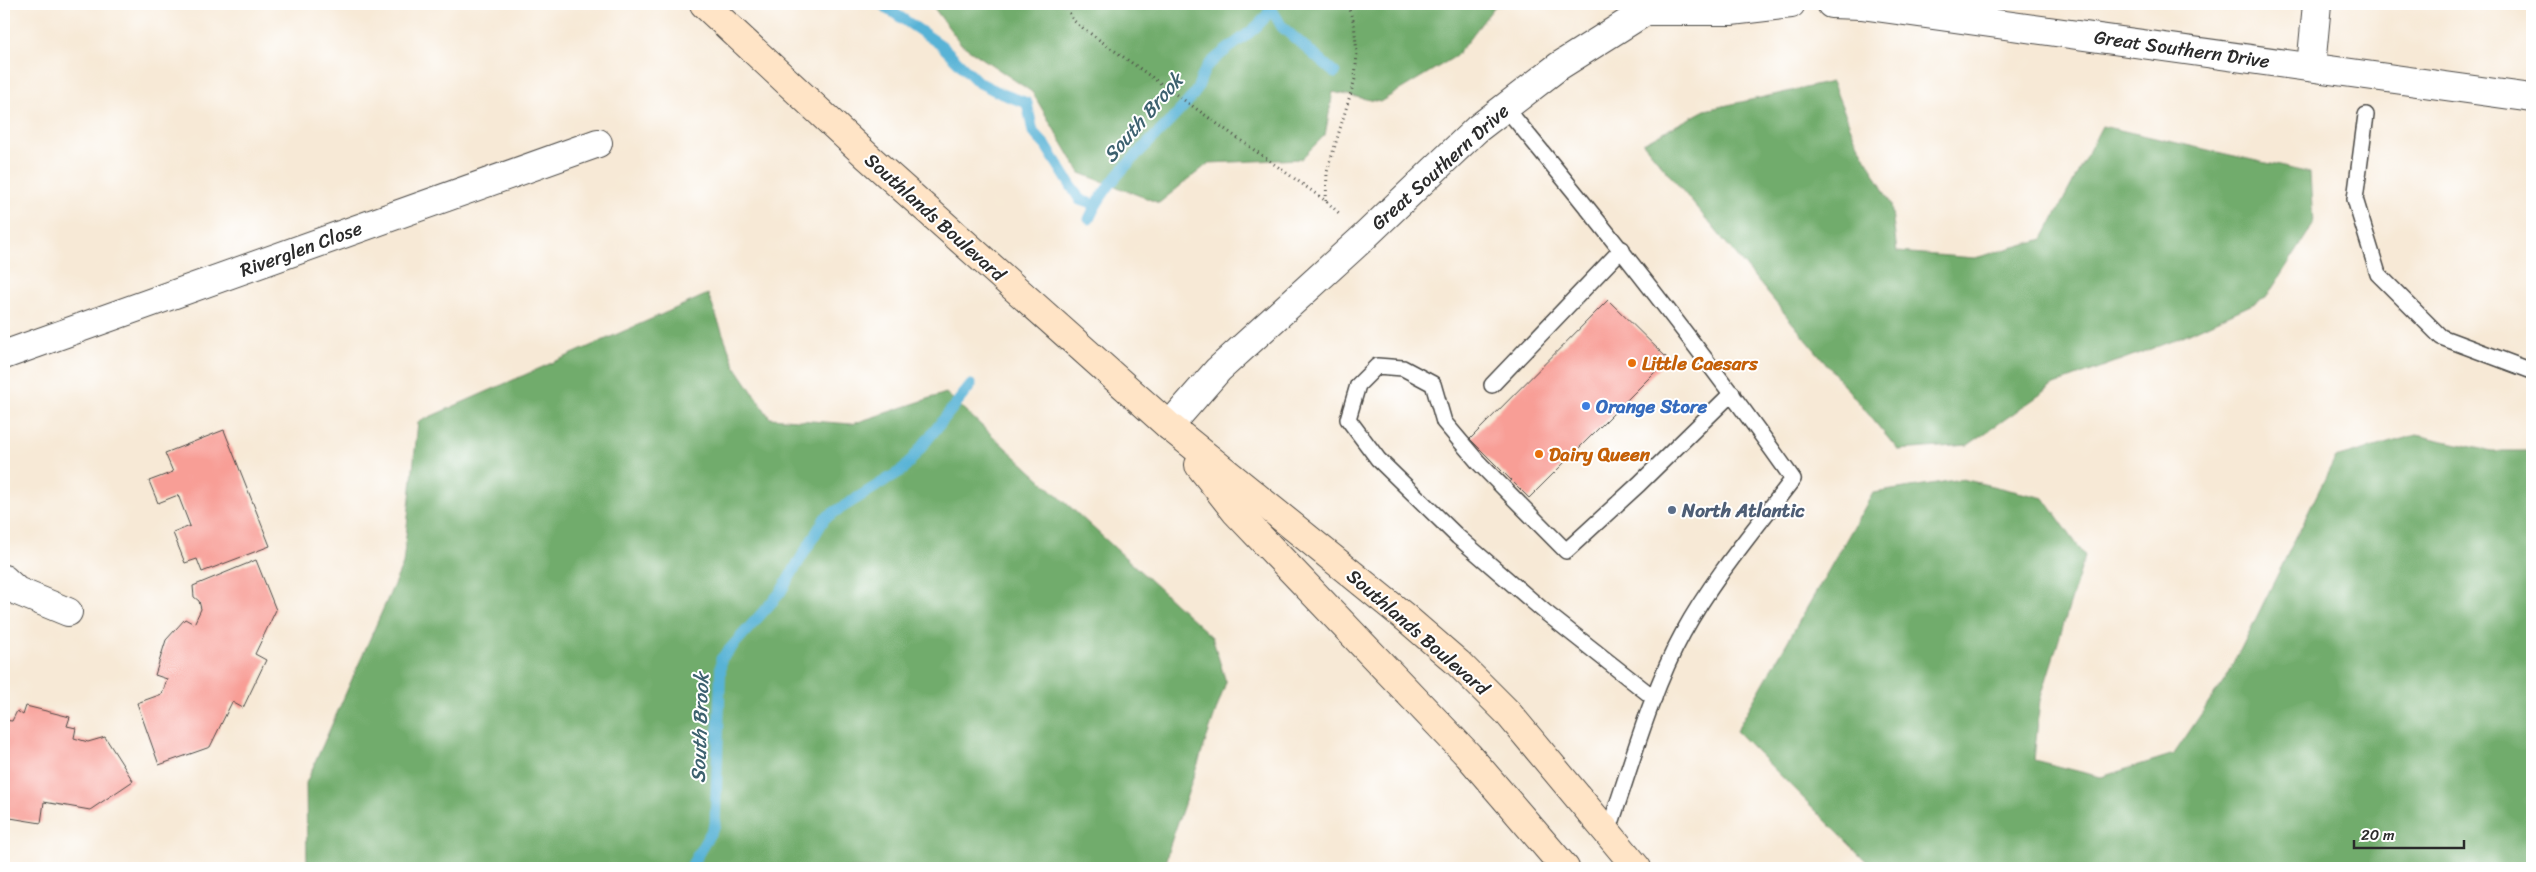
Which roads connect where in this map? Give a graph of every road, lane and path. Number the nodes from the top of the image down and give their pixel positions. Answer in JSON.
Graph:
{"nodes":[{"id":1,"x":704,"y":4,"type":"edge"},
{"id":2,"x":1065,"y":4,"type":"edge"},
{"id":3,"x":1347,"y":4,"type":"edge"},
{"id":4,"x":1791,"y":4,"type":"edge"},
{"id":5,"x":1831,"y":4,"type":"edge"},
{"id":6,"x":2317,"y":4,"type":"edge"},
{"id":7,"x":1645,"y":7,"type":"edge"},
{"id":8,"x":2311,"y":67,"type":"junction"},
{"id":9,"x":2532,"y":98,"type":"edge"},
{"id":10,"x":1505,"y":107,"type":"junction"},
{"id":11,"x":2366,"y":115,"type":"dead end"},
{"id":12,"x":598,"y":143,"type":"dead end"},
{"id":13,"x":1622,"y":249,"type":"junction"},
{"id":14,"x":4,"y":355,"type":"edge"},
{"id":15,"x":2532,"y":371,"type":"edge"},
{"id":16,"x":1492,"y":385,"type":"dead end"},
{"id":17,"x":1732,"y":393,"type":"junction"},
{"id":18,"x":1169,"y":426,"type":"junction"},
{"id":19,"x":4,"y":579,"type":"edge"},
{"id":20,"x":68,"y":612,"type":"dead end"},
{"id":21,"x":1654,"y":698,"type":"junction"},
{"id":22,"x":1608,"y":832,"type":"junction"},
{"id":23,"x":1565,"y":868,"type":"edge"},
{"id":24,"x":1638,"y":868,"type":"edge"}],
"edges":[{"from":1,"to":18,"type":"main road","name":"Southlands Boulevard"},
{"from":2,"to":3,"type":"path"},
{"from":4,"to":7,"type":"street","name":"Great Southern Drive"},
{"from":5,"to":8,"type":"street","name":"Great Southern Drive"},
{"from":6,"to":8,"type":"street"},
{"from":7,"to":10,"type":"street","name":"Great Southern Drive"},
{"from":8,"to":9,"type":"street","name":"Great Southern Drive"},
{"from":10,"to":13,"type":"lane"},
{"from":10,"to":18,"type":"street","name":"Great Southern Drive"},
{"from":11,"to":15,"type":"lane"},
{"from":12,"to":14,"type":"street","name":"Riverglen Close"},
{"from":13,"to":16,"type":"lane"},
{"from":13,"to":17,"type":"lane"},
{"from":17,"to":21,"type":"lane"},
{"from":17,"to":21,"type":"lane"},
{"from":18,"to":22,"type":"main road","name":"Southlands Boulevard"},
{"from":18,"to":23,"type":"main road","name":"Southlands Boulevard"},
{"from":19,"to":20,"type":"street"},
{"from":21,"to":22,"type":"lane"},
{"from":22,"to":24,"type":"main road","name":"Southlands Boulevard"}]}
